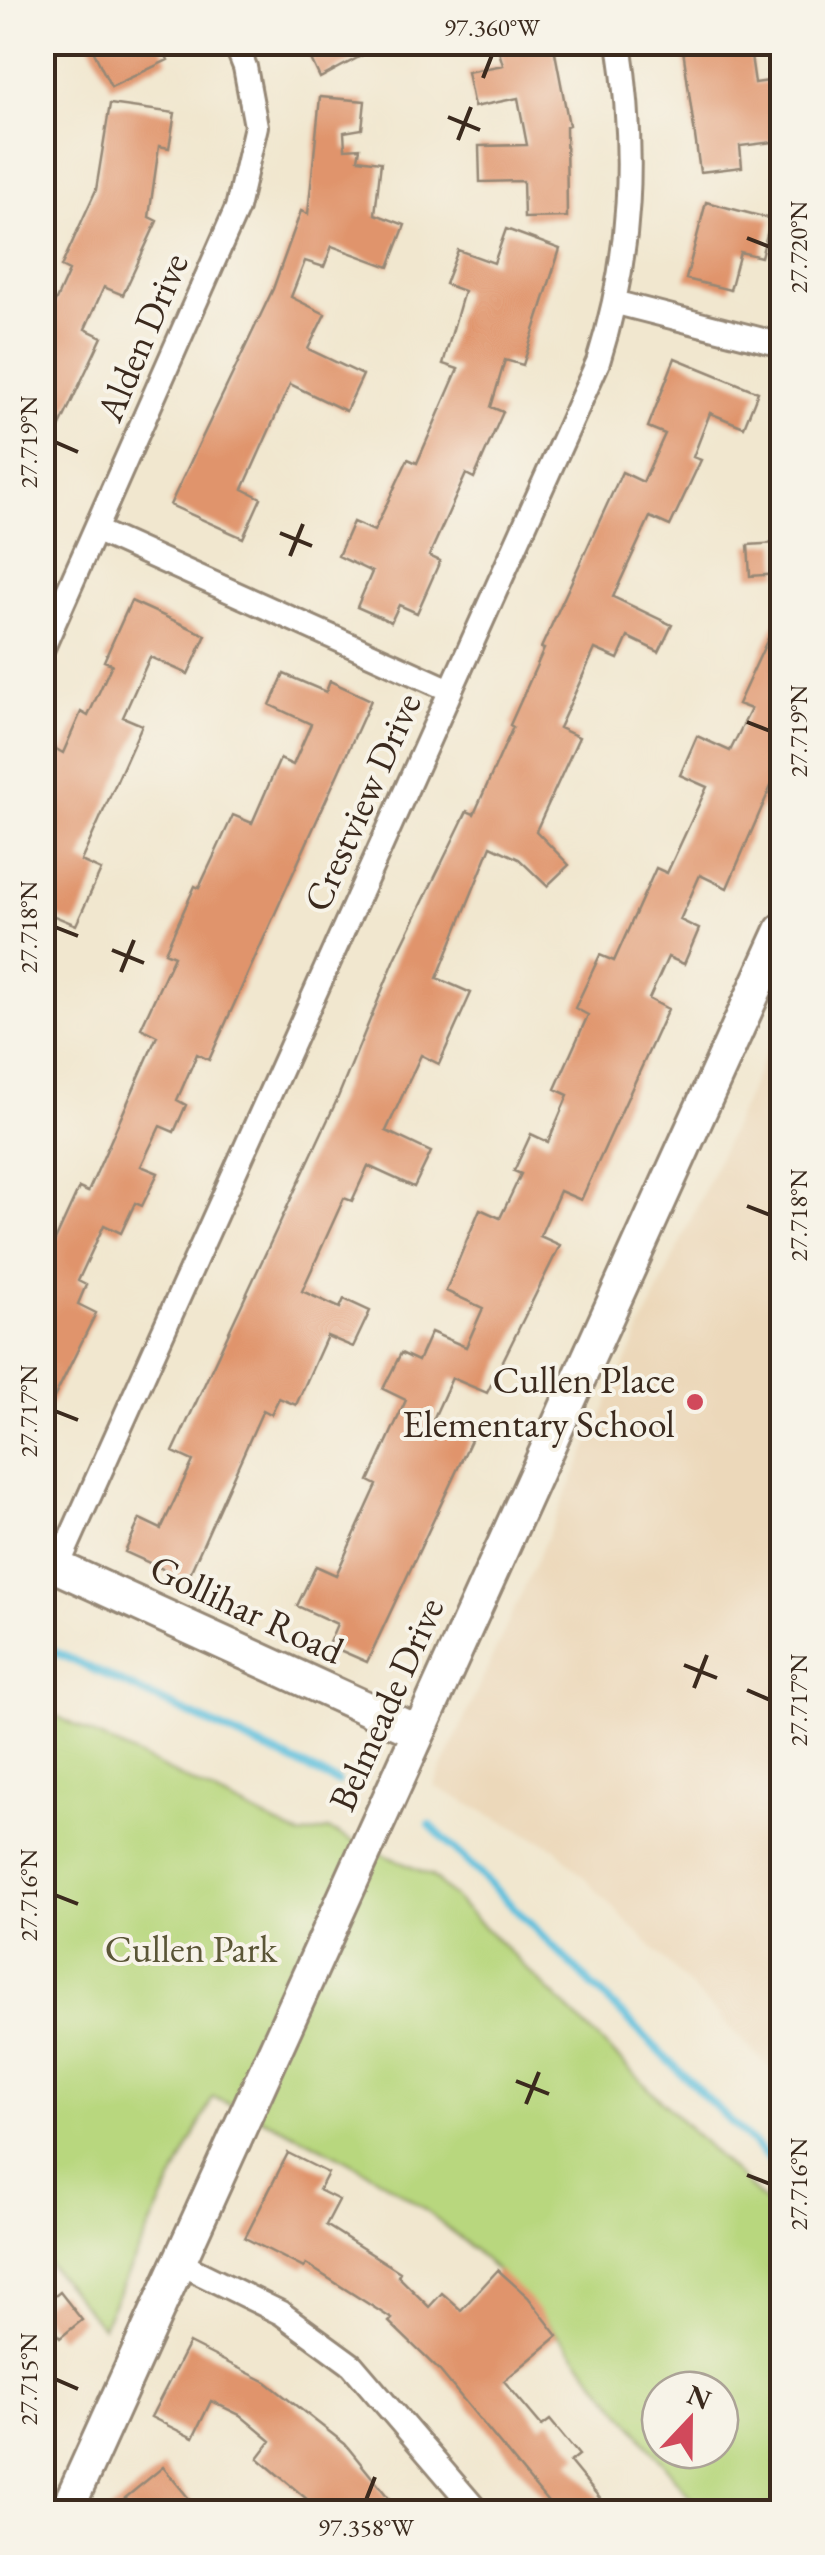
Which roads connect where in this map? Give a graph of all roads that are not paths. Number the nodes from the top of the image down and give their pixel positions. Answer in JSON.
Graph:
{"nodes":[{"id":1,"x":235,"y":42,"type":"edge"},
{"id":2,"x":619,"y":42,"type":"edge"},
{"id":3,"x":617,"y":303,"type":"junction"},
{"id":4,"x":782,"y":345,"type":"edge"},
{"id":5,"x":97,"y":531,"type":"junction"},
{"id":6,"x":42,"y":650,"type":"edge"},
{"id":7,"x":450,"y":690,"type":"junction"},
{"id":8,"x":782,"y":930,"type":"edge"},
{"id":9,"x":50,"y":1563,"type":"edge"},
{"id":10,"x":418,"y":1732,"type":"junction"},
{"id":11,"x":179,"y":2262,"type":"junction"},
{"id":12,"x":66,"y":2512,"type":"edge"},
{"id":13,"x":478,"y":2512,"type":"edge"}],
"edges":[{"from":1,"to":5,"type":"street","name":"Alden Drive"},
{"from":2,"to":3,"type":"street","name":"Crestview Drive"},
{"from":3,"to":4,"type":"street"},
{"from":3,"to":7,"type":"street","name":"Crestview Drive"},
{"from":5,"to":6,"type":"street","name":"Alden Drive"},
{"from":5,"to":7,"type":"street"},
{"from":7,"to":9,"type":"street","name":"Crestview Drive"},
{"from":8,"to":10,"type":"street","name":"Belmeade Drive"},
{"from":9,"to":10,"type":"street","name":"Gollihar Road"},
{"from":10,"to":11,"type":"street","name":"Belmeade Drive"},
{"from":11,"to":12,"type":"street","name":"Belmeade Drive"},
{"from":11,"to":13,"type":"street"}]}
